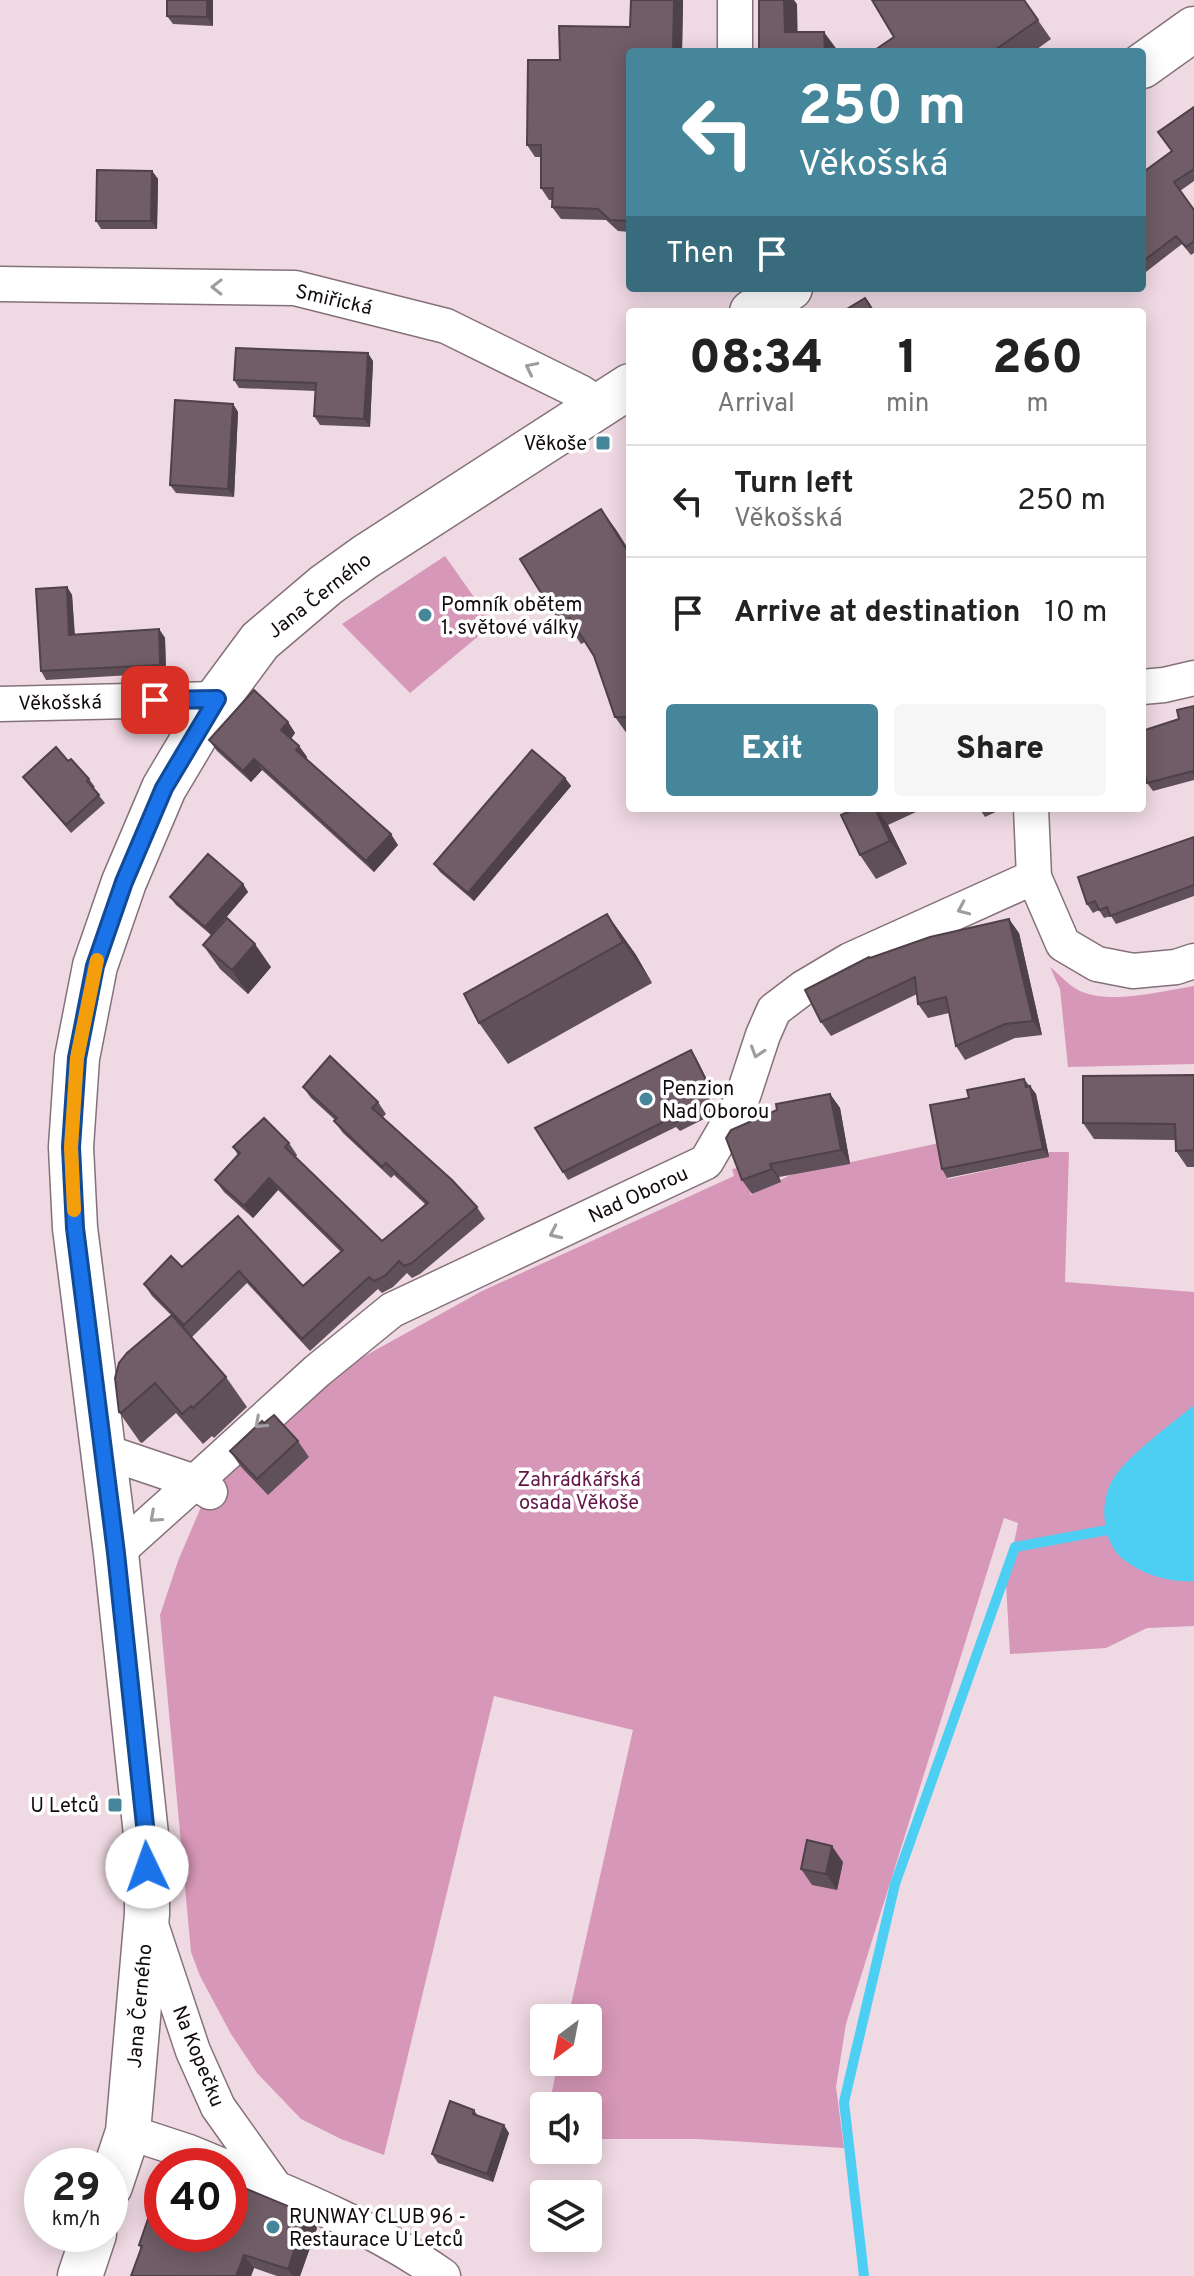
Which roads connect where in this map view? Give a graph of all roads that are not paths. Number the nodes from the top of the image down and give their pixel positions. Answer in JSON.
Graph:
{"nodes":[{"id":1,"x":735,"y":0,"type":"edge"},
{"id":2,"x":1194,"y":29,"type":"edge"},
{"id":3,"x":735,"y":48,"type":"edge"},
{"id":4,"x":1146,"y":63,"type":"edge"},
{"id":5,"x":0,"y":284,"type":"edge"},
{"id":6,"x":783,"y":292,"type":"edge"},
{"id":7,"x":757,"y":308,"type":"edge"},
{"id":8,"x":615,"y":396,"type":"edge"},
{"id":9,"x":1194,"y":678,"type":"edge"},
{"id":10,"x":1146,"y":687,"type":"edge"},
{"id":11,"x":217,"y":699,"type":"junction"},
{"id":12,"x":0,"y":704,"type":"edge"},
{"id":13,"x":1031,"y":812,"type":"edge"},
{"id":14,"x":1034,"y":877,"type":"junction"},
{"id":15,"x":1194,"y":961,"type":"edge"},
{"id":16,"x":103,"y":1451,"type":"junction"},
{"id":17,"x":204,"y":1488,"type":"junction"},
{"id":18,"x":116,"y":1553,"type":"junction"},
{"id":19,"x":147,"y":1914,"type":"junction"},
{"id":20,"x":128,"y":2132,"type":"junction"},
{"id":21,"x":123,"y":2148,"type":"edge"},
{"id":22,"x":177,"y":2148,"type":"edge"},
{"id":23,"x":248,"y":2176,"type":"edge"},
{"id":24,"x":275,"y":2187,"type":"junction"},
{"id":25,"x":88,"y":2252,"type":"edge"},
{"id":26,"x":80,"y":2276,"type":"edge"},
{"id":27,"x":443,"y":2276,"type":"edge"}],
"edges":[{"from":1,"to":3,"type":"street"},
{"from":2,"to":4,"type":"street"},
{"from":8,"to":5,"type":"street","name":"Smiřická","one_way":true},
{"from":6,"to":7,"type":"street"},
{"from":8,"to":11,"type":"street","name":"Jana Černého"},
{"from":9,"to":10,"type":"street"},
{"from":11,"to":12,"type":"street","name":"Věkošská"},
{"from":11,"to":16,"type":"street","name":"Jana Černého"},
{"from":13,"to":14,"type":"street"},
{"from":14,"to":15,"type":"street"},
{"from":14,"to":17,"type":"street","name":"Nad Oborou","one_way":true},
{"from":16,"to":17,"type":"street"},
{"from":16,"to":18,"type":"street","name":"Jana Černého"},
{"from":17,"to":18,"type":"street","name":"Nad Oborou","one_way":true},
{"from":18,"to":19,"type":"street","name":"Jana Černého"},
{"from":19,"to":20,"type":"street","name":"Jana Černého"},
{"from":19,"to":24,"type":"street","name":"Na Kopečku"},
{"from":20,"to":21,"type":"street","name":"Jana Černého"},
{"from":20,"to":22,"type":"street"},
{"from":23,"to":24,"type":"street"},
{"from":24,"to":27,"type":"street"},
{"from":25,"to":26,"type":"street"}]}
